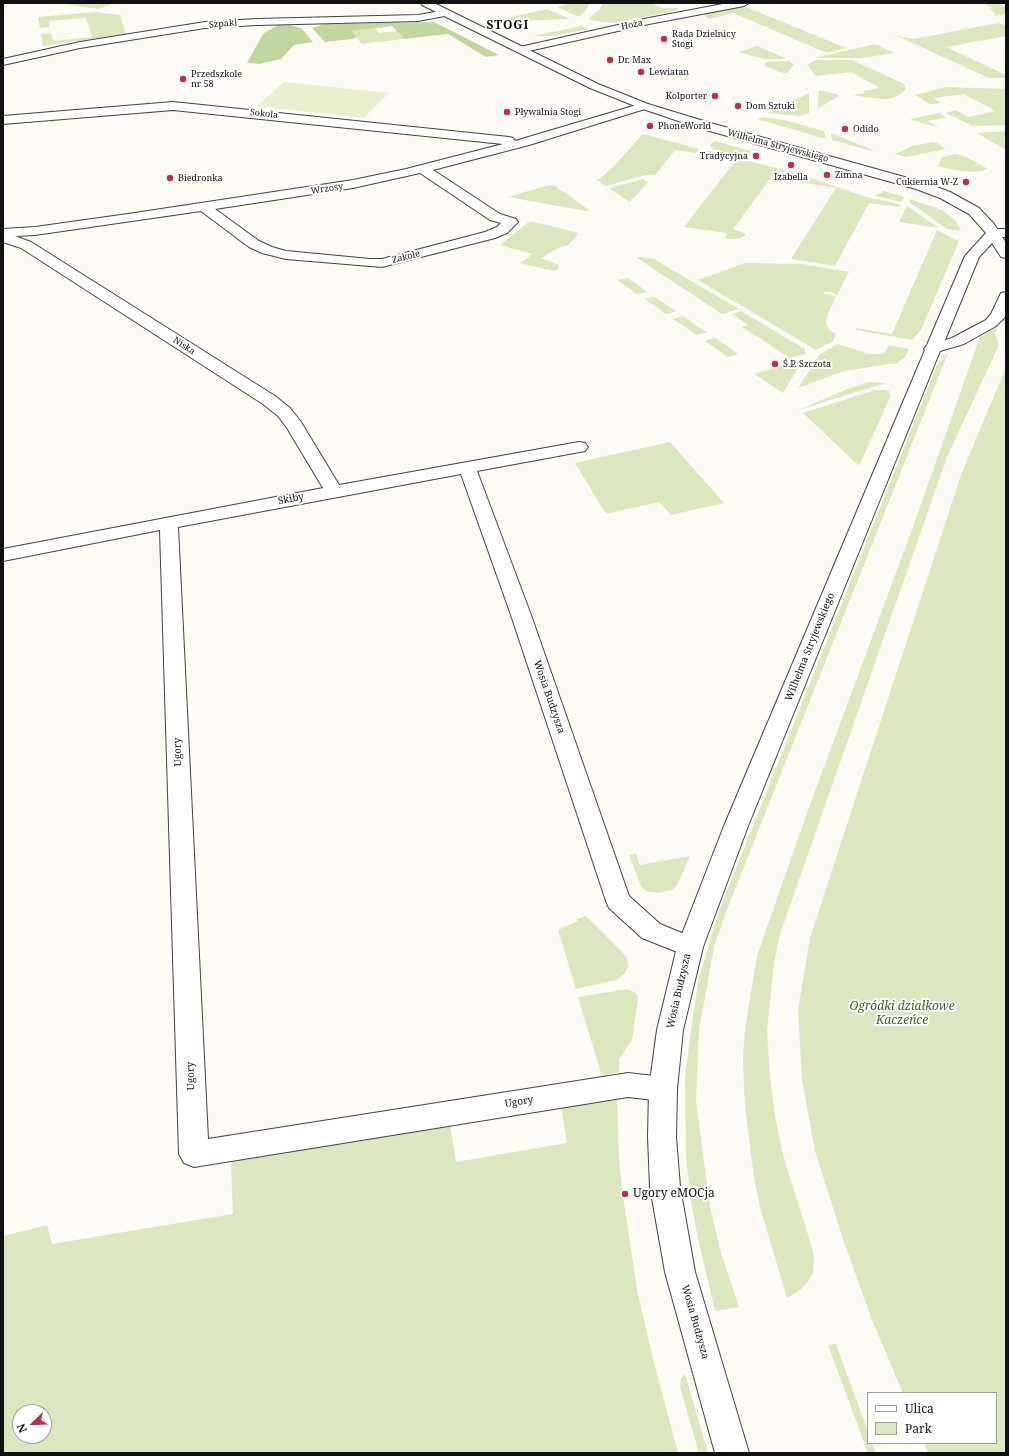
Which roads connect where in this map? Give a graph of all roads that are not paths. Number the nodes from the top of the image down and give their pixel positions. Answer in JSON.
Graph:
{"nodes":[{"id":1,"x":426,"y":3,"type":"edge"},
{"id":2,"x":744,"y":3,"type":"edge"},
{"id":3,"x":446,"y":13,"type":"junction"},
{"id":4,"x":520,"y":50,"type":"junction"},
{"id":5,"x":3,"y":62,"type":"edge"},
{"id":6,"x":644,"y":106,"type":"junction"},
{"id":7,"x":293,"y":117,"type":"junction"},
{"id":8,"x":3,"y":120,"type":"edge"},
{"id":9,"x":267,"y":124,"type":"dead end"},
{"id":10,"x":526,"y":142,"type":"junction"},
{"id":11,"x":422,"y":169,"type":"junction"},
{"id":12,"x":204,"y":207,"type":"junction"},
{"id":13,"x":3,"y":233,"type":"edge"},
{"id":14,"x":1000,"y":233,"type":"edge"},
{"id":15,"x":3,"y":237,"type":"edge"},
{"id":16,"x":1006,"y":254,"type":"edge"},
{"id":17,"x":1006,"y":296,"type":"edge"},
{"id":18,"x":932,"y":349,"type":"junction"},
{"id":19,"x":579,"y":447,"type":"dead end"},
{"id":20,"x":467,"y":467,"type":"junction"},
{"id":21,"x":334,"y":491,"type":"junction"},
{"id":22,"x":169,"y":523,"type":"junction"},
{"id":23,"x":3,"y":555,"type":"edge"},
{"id":24,"x":690,"y":947,"type":"junction"},
{"id":25,"x":663,"y":1089,"type":"junction"},
{"id":26,"x":732,"y":1453,"type":"edge"}],
"edges":[{"from":1,"to":3,"type":"street","name":"Wilhelma Stryjewskiego"},
{"from":2,"to":4,"type":"street","name":"Hoża"},
{"from":3,"to":4,"type":"street","name":"Wilhelma Stryjewskiego"},
{"from":3,"to":5,"type":"street","name":"Szpaki"},
{"from":4,"to":6,"type":"street","name":"Wilhelma Stryjewskiego"},
{"from":6,"to":10,"type":"street","name":"Wrzosy"},
{"from":6,"to":14,"type":"street","name":"Wilhelma Stryjewskiego"},
{"from":7,"to":8,"type":"street","name":"Sokola"},
{"from":7,"to":9,"type":"street"},
{"from":7,"to":10,"type":"street","name":"Sokola"},
{"from":10,"to":11,"type":"street","name":"Wrzosy"},
{"from":11,"to":12,"type":"street","name":"Wrzosy"},
{"from":11,"to":12,"type":"street","name":"Zakole"},
{"from":12,"to":13,"type":"street","name":"Wrzosy"},
{"from":14,"to":16,"type":"street","name":"Wilhelma Stryjewskiego"},
{"from":14,"to":18,"type":"street","name":"Wilhelma Stryjewskiego"},
{"from":15,"to":21,"type":"street","name":"Niska"},
{"from":17,"to":18,"type":"street"},
{"from":18,"to":24,"type":"street","name":"Wilhelma Stryjewskiego"},
{"from":19,"to":20,"type":"street","name":"Skiby"},
{"from":20,"to":21,"type":"street","name":"Skiby"},
{"from":20,"to":24,"type":"street","name":"Wosia Budzysza"},
{"from":21,"to":22,"type":"street","name":"Skiby"},
{"from":22,"to":23,"type":"street","name":"Skiby"},
{"from":22,"to":25,"type":"street","name":"Ugory"},
{"from":24,"to":25,"type":"street","name":"Wosia Budzysza"},
{"from":25,"to":26,"type":"street","name":"Wosia Budzysza"}]}
